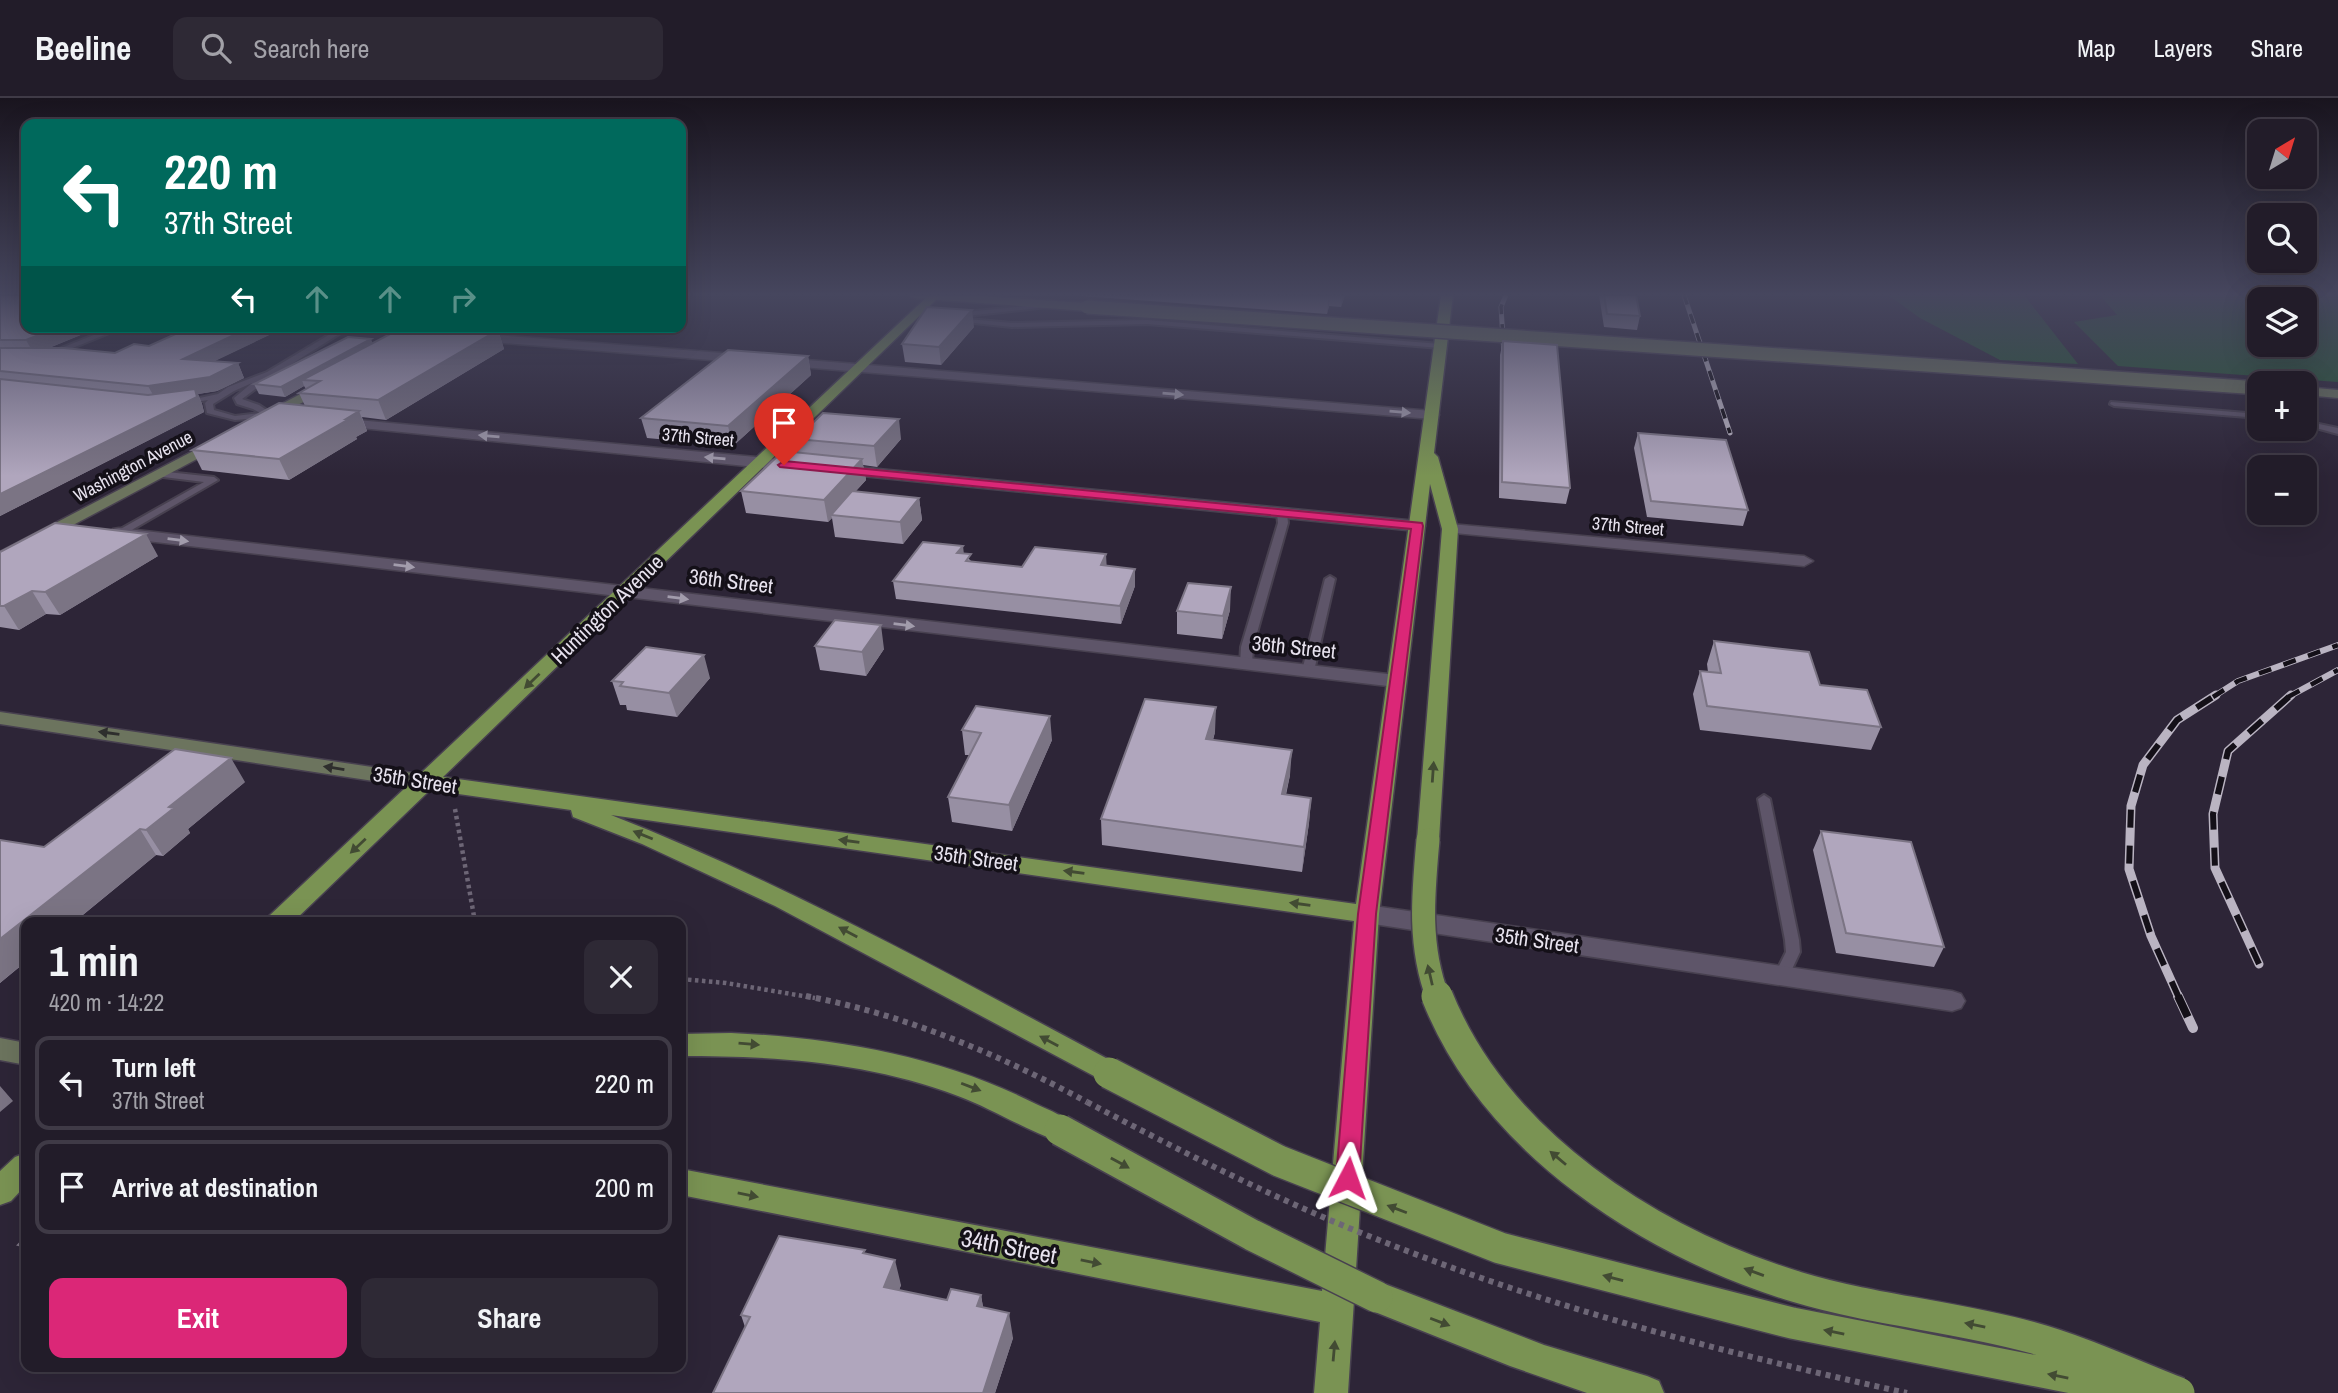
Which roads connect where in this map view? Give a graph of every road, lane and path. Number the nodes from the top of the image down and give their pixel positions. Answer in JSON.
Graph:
{"nodes":[{"id":1,"x":45,"y":355,"type":"edge"},
{"id":2,"x":300,"y":355,"type":"edge"},
{"id":3,"x":702,"y":355,"type":"edge"},
{"id":4,"x":874,"y":355,"type":"edge"},
{"id":5,"x":1439,"y":355,"type":"edge"},
{"id":6,"x":1788,"y":355,"type":"edge"},
{"id":7,"x":62,"y":359,"type":"edge"},
{"id":8,"x":858,"y":368,"type":"junction"},
{"id":9,"x":270,"y":374,"type":"junction"},
{"id":10,"x":342,"y":375,"type":"edge"},
{"id":11,"x":2247,"y":387,"type":"edge"},
{"id":12,"x":2317,"y":392,"type":"edge"},
{"id":13,"x":2338,"y":394,"type":"edge"},
{"id":14,"x":218,"y":396,"type":"junction"},
{"id":15,"x":173,"y":404,"type":"edge"},
{"id":16,"x":2114,"y":404,"type":"dead end"},
{"id":17,"x":268,"y":415,"type":"junction"},
{"id":18,"x":1432,"y":415,"type":"junction"},
{"id":19,"x":2247,"y":415,"type":"edge"},
{"id":20,"x":302,"y":418,"type":"edge"},
{"id":21,"x":326,"y":421,"type":"edge"},
{"id":22,"x":2317,"y":427,"type":"edge"},
{"id":23,"x":2338,"y":431,"type":"edge"},
{"id":24,"x":1428,"y":445,"type":"junction"},
{"id":25,"x":761,"y":463,"type":"junction"},
{"id":26,"x":158,"y":474,"type":"junction"},
{"id":27,"x":1282,"y":513,"type":"junction"},
{"id":28,"x":61,"y":526,"type":"junction"},
{"id":29,"x":1417,"y":526,"type":"junction"},
{"id":30,"x":1450,"y":529,"type":"junction"},
{"id":31,"x":120,"y":533,"type":"junction"},
{"id":32,"x":0,"y":559,"type":"edge"},
{"id":33,"x":1804,"y":561,"type":"dead end"},
{"id":34,"x":1330,"y":579,"type":"dead end"},
{"id":35,"x":626,"y":592,"type":"junction"},
{"id":36,"x":1246,"y":664,"type":"junction"},
{"id":37,"x":1308,"y":671,"type":"junction"},
{"id":38,"x":1396,"y":681,"type":"junction"},
{"id":39,"x":0,"y":718,"type":"edge"},
{"id":40,"x":426,"y":782,"type":"junction"},
{"id":41,"x":543,"y":799,"type":"junction"},
{"id":42,"x":1764,"y":799,"type":"dead end"},
{"id":43,"x":455,"y":809,"type":"dead end"},
{"id":44,"x":309,"y":892,"type":"junction"},
{"id":45,"x":1367,"y":914,"type":"junction"},
{"id":46,"x":283,"y":917,"type":"edge"},
{"id":47,"x":294,"y":917,"type":"edge"},
{"id":48,"x":474,"y":917,"type":"edge"},
{"id":49,"x":1782,"y":976,"type":"junction"},
{"id":50,"x":686,"y":980,"type":"edge"},
{"id":51,"x":1952,"y":1001,"type":"dead end"},
{"id":52,"x":686,"y":1045,"type":"edge"},
{"id":53,"x":0,"y":1049,"type":"edge"},
{"id":54,"x":21,"y":1053,"type":"edge"},
{"id":55,"x":1087,"y":1102,"type":"dead end"},
{"id":56,"x":21,"y":1171,"type":"edge"},
{"id":57,"x":686,"y":1183,"type":"edge"},
{"id":58,"x":0,"y":1191,"type":"edge"},
{"id":59,"x":1338,"y":1310,"type":"junction"},
{"id":60,"x":1331,"y":1393,"type":"edge"},
{"id":61,"x":1647,"y":1393,"type":"edge"},
{"id":62,"x":2149,"y":1393,"type":"edge"},
{"id":63,"x":2179,"y":1393,"type":"edge"}],
"edges":[{"from":1,"to":7,"type":"lane"},
{"from":2,"to":9,"type":"lane"},
{"from":3,"to":8,"type":"street"},
{"from":4,"to":8,"type":"main road","name":"Huntington Avenue"},
{"from":5,"to":18,"type":"main road"},
{"from":6,"to":11,"type":"main road","bridge":true},
{"from":8,"to":18,"type":"street","one_way":true},
{"from":8,"to":25,"type":"main road","name":"Huntington Avenue"},
{"from":9,"to":14,"type":"lane"},
{"from":9,"to":17,"type":"lane"},
{"from":10,"to":17,"type":"main road","name":"Washington Avenue"},
{"from":12,"to":13,"type":"main road"},
{"from":14,"to":15,"type":"lane"},
{"from":14,"to":17,"type":"lane"},
{"from":16,"to":19,"type":"lane"},
{"from":17,"to":20,"type":"street"},
{"from":17,"to":26,"type":"main road","name":"Washington Avenue"},
{"from":18,"to":24,"type":"main road"},
{"from":25,"to":21,"type":"street","name":"37th Street","one_way":true},
{"from":22,"to":23,"type":"lane"},
{"from":24,"to":29,"type":"main road"},
{"from":24,"to":30,"type":"main road"},
{"from":25,"to":27,"type":"street","name":"37th Street"},
{"from":25,"to":35,"type":"main road","name":"Huntington Avenue"},
{"from":26,"to":28,"type":"main road","name":"Washington Avenue"},
{"from":26,"to":31,"type":"lane"},
{"from":27,"to":29,"type":"street","name":"37th Street"},
{"from":27,"to":36,"type":"lane"},
{"from":28,"to":31,"type":"street","name":"36th Street"},
{"from":28,"to":32,"type":"main road","name":"Washington Avenue"},
{"from":29,"to":38,"type":"main road"},
{"from":30,"to":33,"type":"street","name":"37th Street"},
{"from":63,"to":30,"type":"main road","one_way":true,"bridge":true},
{"from":31,"to":35,"type":"street","name":"36th Street","one_way":true},
{"from":34,"to":37,"type":"lane"},
{"from":35,"to":36,"type":"street","name":"36th Street","one_way":true},
{"from":35,"to":40,"type":"main road","name":"Huntington Avenue","one_way":true},
{"from":36,"to":37,"type":"street","name":"36th Street"},
{"from":37,"to":38,"type":"street","name":"36th Street"},
{"from":38,"to":45,"type":"main road"},
{"from":40,"to":39,"type":"main road","name":"35th Street","one_way":true},
{"from":40,"to":41,"type":"main road","name":"35th Street"},
{"from":40,"to":44,"type":"main road","name":"Huntington Avenue","one_way":true},
{"from":45,"to":41,"type":"main road","name":"35th Street","one_way":true},
{"from":62,"to":41,"type":"main road","one_way":true,"bridge":true},
{"from":42,"to":49,"type":"lane"},
{"from":43,"to":48,"type":"path"},
{"from":44,"to":46,"type":"main road","name":"Huntington Avenue"},
{"from":44,"to":47,"type":"main road"},
{"from":45,"to":49,"type":"street","name":"35th Street"},
{"from":45,"to":59,"type":"main road"},
{"from":49,"to":51,"type":"street","name":"35th Street"},
{"from":50,"to":55,"type":"path"},
{"from":52,"to":61,"type":"main road","one_way":true,"bridge":true},
{"from":53,"to":54,"type":"main road"},
{"from":56,"to":58,"type":"main road"},
{"from":57,"to":59,"type":"main road","name":"34th Street","one_way":true},
{"from":60,"to":59,"type":"main road","one_way":true}]}
